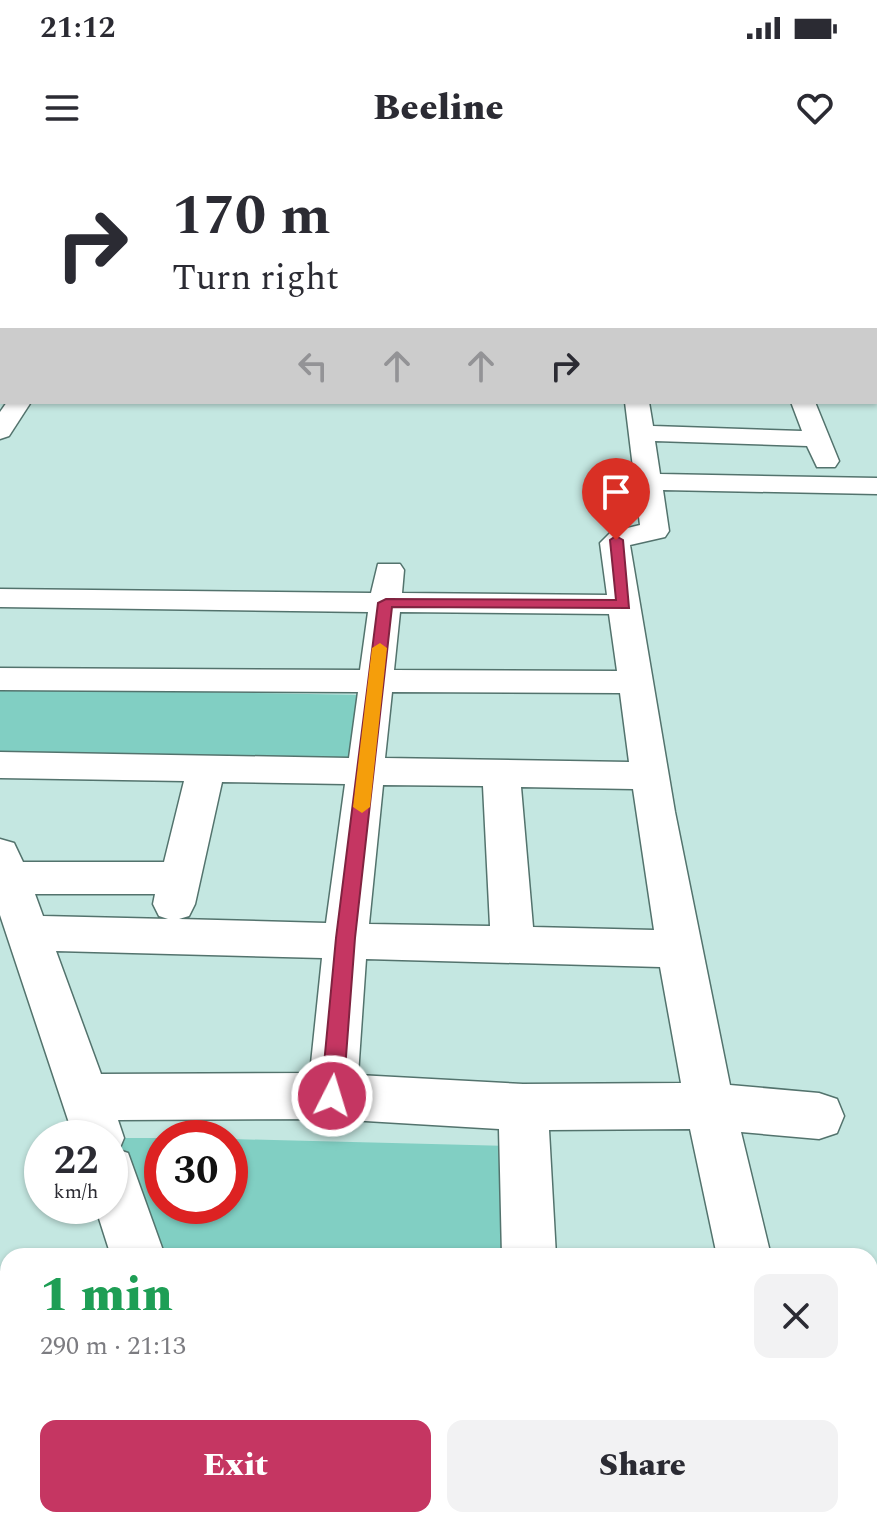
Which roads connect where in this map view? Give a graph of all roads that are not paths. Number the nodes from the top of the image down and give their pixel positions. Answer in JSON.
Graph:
{"nodes":[{"id":1,"x":20,"y":404,"type":"edge"},
{"id":2,"x":637,"y":404,"type":"edge"},
{"id":3,"x":804,"y":404,"type":"edge"},
{"id":4,"x":0,"y":431,"type":"edge"},
{"id":5,"x":641,"y":433,"type":"junction"},
{"id":6,"x":817,"y":439,"type":"junction"},
{"id":7,"x":647,"y":482,"type":"junction"},
{"id":8,"x":836,"y":485,"type":"junction"},
{"id":9,"x":877,"y":486,"type":"edge"},
{"id":10,"x":387,"y":586,"type":"junction"},
{"id":11,"x":0,"y":598,"type":"edge"},
{"id":12,"x":624,"y":605,"type":"junction"},
{"id":13,"x":0,"y":679,"type":"edge"},
{"id":14,"x":375,"y":679,"type":"junction"},
{"id":15,"x":634,"y":682,"type":"junction"},
{"id":16,"x":0,"y":765,"type":"edge"},
{"id":17,"x":206,"y":770,"type":"junction"},
{"id":18,"x":366,"y":773,"type":"junction"},
{"id":19,"x":501,"y":776,"type":"junction"},
{"id":20,"x":649,"y":776,"type":"junction"},
{"id":21,"x":5,"y":866,"type":"edge"},
{"id":22,"x":181,"y":878,"type":"junction"},
{"id":23,"x":27,"y":933,"type":"junction"},
{"id":24,"x":165,"y":935,"type":"junction"},
{"id":25,"x":346,"y":938,"type":"junction"},
{"id":26,"x":513,"y":946,"type":"junction"},
{"id":27,"x":682,"y":949,"type":"junction"},
{"id":28,"x":332,"y":1096,"type":"junction"},
{"id":29,"x":707,"y":1106,"type":"junction"},
{"id":30,"x":523,"y":1107,"type":"junction"},
{"id":31,"x":819,"y":1116,"type":"dead end"},
{"id":32,"x":93,"y":1117,"type":"edge"},
{"id":33,"x":127,"y":1224,"type":"edge"},
{"id":34,"x":135,"y":1248,"type":"edge"},
{"id":35,"x":529,"y":1248,"type":"edge"},
{"id":36,"x":742,"y":1248,"type":"edge"}],
"edges":[{"from":1,"to":4,"type":"street"},
{"from":2,"to":5,"type":"street"},
{"from":3,"to":6,"type":"street"},
{"from":5,"to":6,"type":"street"},
{"from":5,"to":7,"type":"street"},
{"from":6,"to":8,"type":"street"},
{"from":7,"to":8,"type":"street"},
{"from":7,"to":12,"type":"street"},
{"from":8,"to":9,"type":"street"},
{"from":10,"to":11,"type":"street"},
{"from":10,"to":12,"type":"street"},
{"from":10,"to":14,"type":"street"},
{"from":12,"to":15,"type":"street"},
{"from":13,"to":14,"type":"street"},
{"from":14,"to":15,"type":"street"},
{"from":14,"to":18,"type":"street"},
{"from":15,"to":20,"type":"street"},
{"from":16,"to":17,"type":"street"},
{"from":17,"to":18,"type":"street"},
{"from":17,"to":22,"type":"street"},
{"from":18,"to":19,"type":"street"},
{"from":18,"to":25,"type":"street"},
{"from":19,"to":20,"type":"street"},
{"from":19,"to":26,"type":"street"},
{"from":20,"to":27,"type":"street"},
{"from":21,"to":22,"type":"street"},
{"from":21,"to":23,"type":"street"},
{"from":22,"to":24,"type":"street"},
{"from":23,"to":24,"type":"street"},
{"from":23,"to":32,"type":"street"},
{"from":24,"to":25,"type":"street"},
{"from":25,"to":26,"type":"street"},
{"from":25,"to":28,"type":"street"},
{"from":26,"to":27,"type":"street"},
{"from":27,"to":29,"type":"street"},
{"from":28,"to":30,"type":"street"},
{"from":28,"to":32,"type":"street"},
{"from":29,"to":30,"type":"street"},
{"from":29,"to":31,"type":"street"},
{"from":29,"to":36,"type":"street"},
{"from":30,"to":35,"type":"street"},
{"from":33,"to":34,"type":"street"}]}
